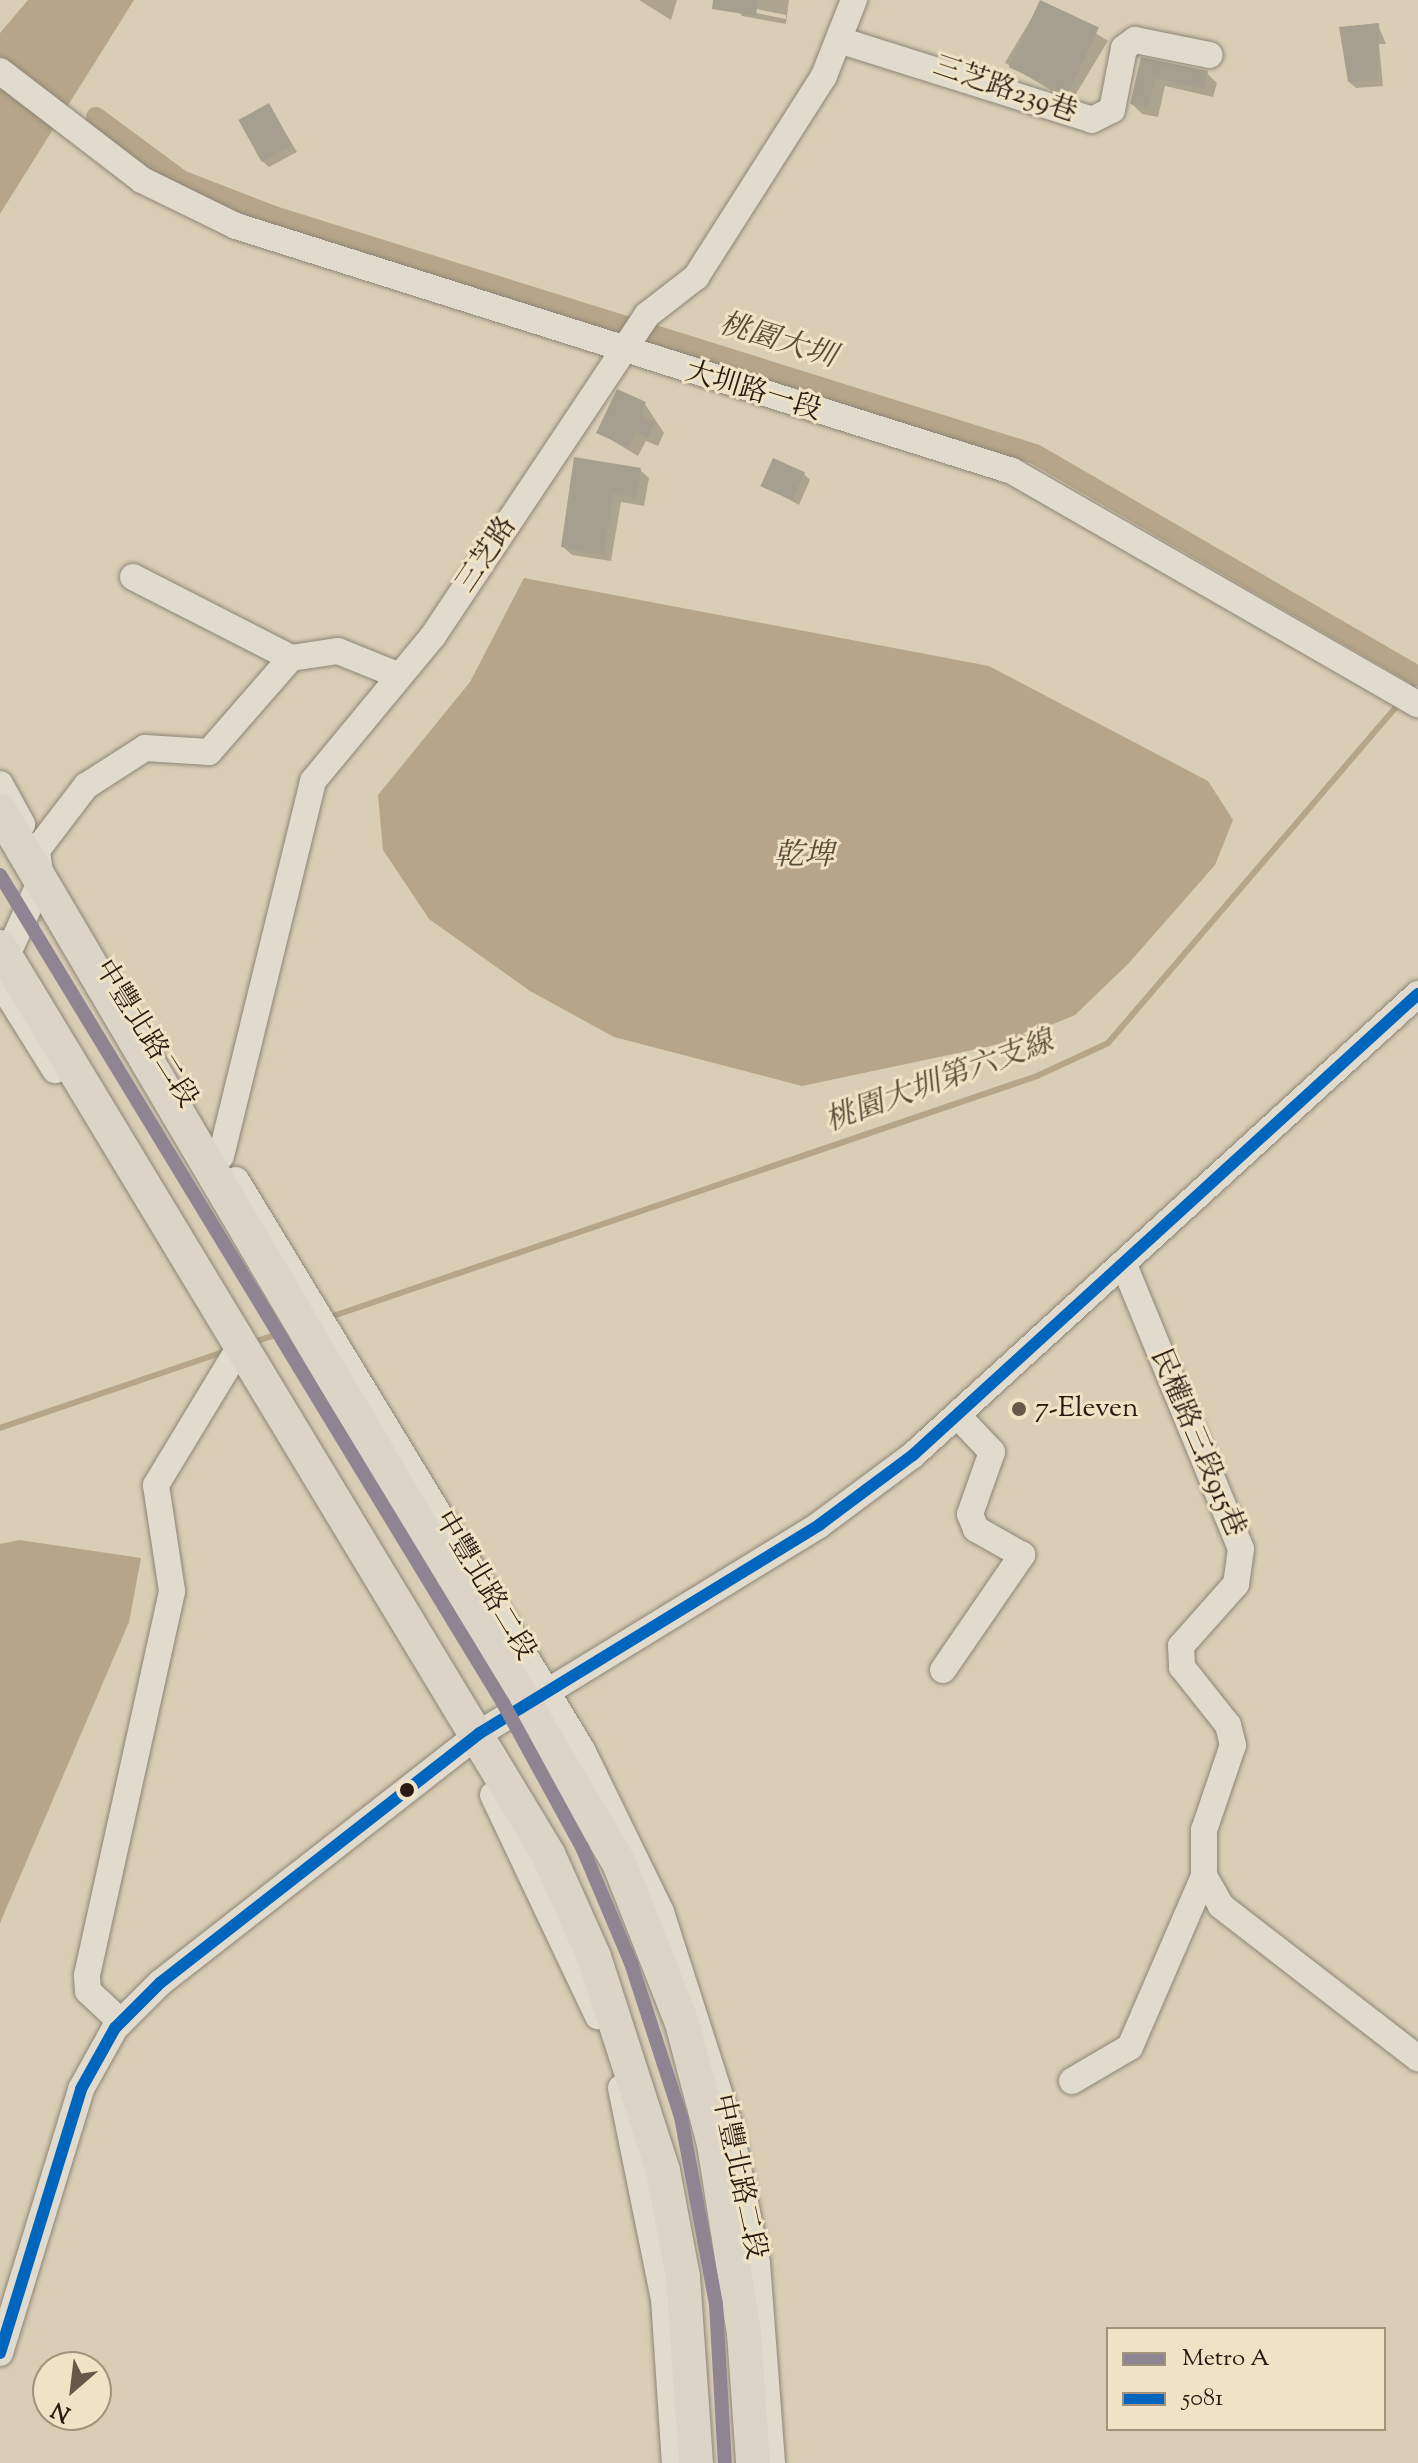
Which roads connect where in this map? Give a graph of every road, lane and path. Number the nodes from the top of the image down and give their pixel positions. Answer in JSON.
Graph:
{"nodes":[{"id":1,"x":854,"y":0,"type":"edge"},
{"id":2,"x":839,"y":40,"type":"junction"},
{"id":3,"x":1210,"y":55,"type":"dead end"},
{"id":4,"x":0,"y":71,"type":"edge"},
{"id":5,"x":629,"y":348,"type":"junction"},
{"id":6,"x":133,"y":577,"type":"dead end"},
{"id":7,"x":291,"y":658,"type":"junction"},
{"id":8,"x":397,"y":675,"type":"junction"},
{"id":9,"x":1418,"y":704,"type":"edge"},
{"id":10,"x":0,"y":784,"type":"edge"},
{"id":11,"x":0,"y":811,"type":"edge"},
{"id":12,"x":39,"y":865,"type":"junction"},
{"id":13,"x":1,"y":964,"type":"edge"},
{"id":14,"x":1418,"y":994,"type":"edge"},
{"id":15,"x":221,"y":1156,"type":"junction"},
{"id":16,"x":1124,"y":1265,"type":"junction"},
{"id":17,"x":233,"y":1358,"type":"junction"},
{"id":18,"x":957,"y":1415,"type":"junction"},
{"id":19,"x":943,"y":1670,"type":"dead end"},
{"id":20,"x":540,"y":1701,"type":"junction"},
{"id":21,"x":472,"y":1739,"type":"junction"},
{"id":22,"x":1204,"y":1876,"type":"junction"},
{"id":23,"x":121,"y":2022,"type":"junction"},
{"id":24,"x":1418,"y":2058,"type":"edge"},
{"id":25,"x":1072,"y":2081,"type":"dead end"},
{"id":26,"x":0,"y":2353,"type":"edge"},
{"id":27,"x":675,"y":2463,"type":"edge"},
{"id":28,"x":696,"y":2463,"type":"edge"},
{"id":29,"x":753,"y":2463,"type":"edge"},
{"id":30,"x":772,"y":2463,"type":"edge"}],
"edges":[{"from":1,"to":2,"type":"street","name":"三芝路"},
{"from":2,"to":3,"type":"street","name":"三芝路239巷"},
{"from":2,"to":5,"type":"street","name":"三芝路"},
{"from":4,"to":5,"type":"street","name":"大圳路一段"},
{"from":5,"to":8,"type":"street","name":"三芝路"},
{"from":5,"to":9,"type":"street","name":"大圳路一段"},
{"from":6,"to":7,"type":"street"},
{"from":7,"to":8,"type":"street"},
{"from":7,"to":12,"type":"street"},
{"from":8,"to":15,"type":"street","name":"三芝路"},
{"from":10,"to":12,"type":"street","name":"中豐北路二段"},
{"from":11,"to":12,"type":"main road","name":"中豐北路二段"},
{"from":12,"to":13,"type":"street"},
{"from":12,"to":15,"type":"street","name":"中豐北路二段"},
{"from":12,"to":20,"type":"main road","name":"中豐北路二段"},
{"from":13,"to":17,"type":"street"},
{"from":13,"to":21,"type":"main road"},
{"from":14,"to":16,"type":"street"},
{"from":15,"to":20,"type":"street","name":"中豐北路二段"},
{"from":16,"to":18,"type":"street"},
{"from":16,"to":22,"type":"street","name":"民權路三段915巷"},
{"from":17,"to":21,"type":"street"},
{"from":17,"to":23,"type":"street"},
{"from":18,"to":19,"type":"street"},
{"from":18,"to":20,"type":"street"},
{"from":20,"to":21,"type":"street"},
{"from":20,"to":29,"type":"main road","name":"中豐北路二段"},
{"from":20,"to":30,"type":"street","name":"中豐北路二段"},
{"from":21,"to":23,"type":"street"},
{"from":21,"to":27,"type":"street"},
{"from":21,"to":28,"type":"main road"},
{"from":22,"to":24,"type":"street"},
{"from":22,"to":25,"type":"street"},
{"from":23,"to":26,"type":"street"}]}
